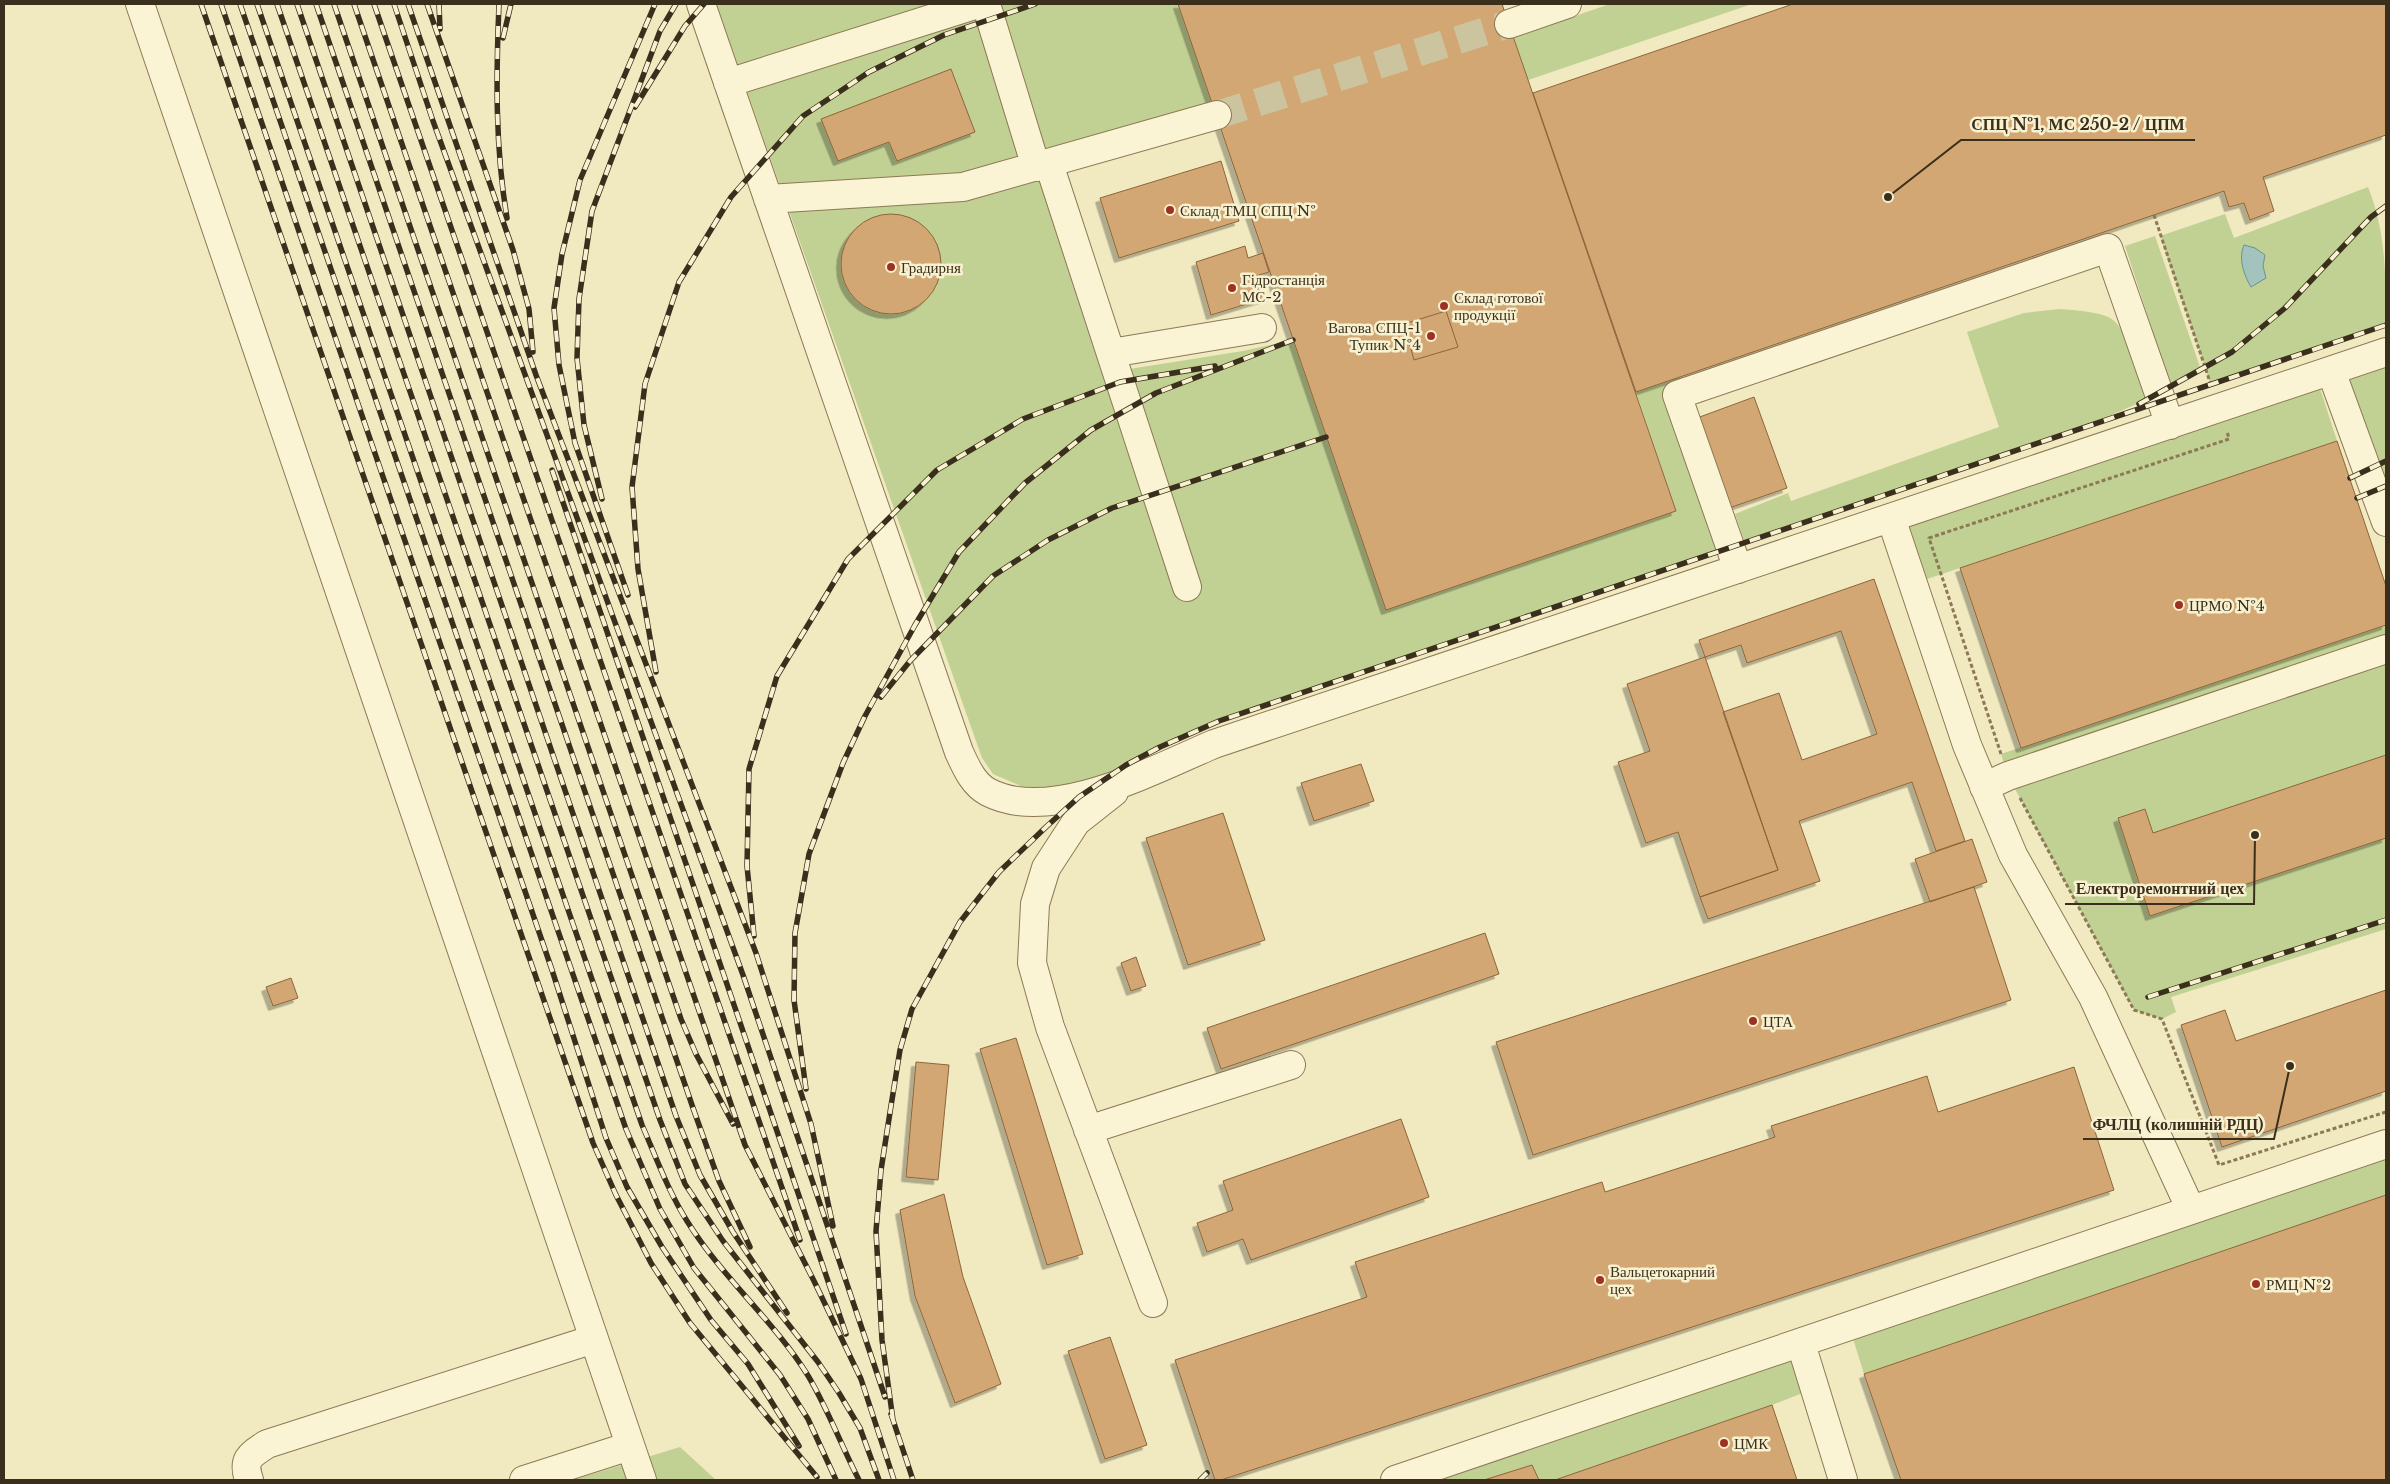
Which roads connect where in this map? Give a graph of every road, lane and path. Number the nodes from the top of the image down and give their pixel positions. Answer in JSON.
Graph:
{"nodes":[{"id":1,"x":140,"y":4,"type":"edge"},
{"id":2,"x":701,"y":4,"type":"edge"},
{"id":3,"x":978,"y":4,"type":"edge"},
{"id":4,"x":986,"y":4,"type":"edge"},
{"id":5,"x":1567,"y":4,"type":"edge"},
{"id":6,"x":1509,"y":24,"type":"tunnel mouth"},
{"id":7,"x":728,"y":83,"type":"junction"},
{"id":8,"x":1217,"y":115,"type":"tunnel mouth"},
{"id":9,"x":1043,"y":165,"type":"junction"},
{"id":10,"x":768,"y":199,"type":"junction"},
{"id":11,"x":1262,"y":328,"type":"dead end"},
{"id":12,"x":1110,"y":352,"type":"junction"},
{"id":13,"x":2386,"y":352,"type":"edge"},
{"id":14,"x":2331,"y":371,"type":"junction"},
{"id":15,"x":2170,"y":425,"type":"junction"},
{"id":16,"x":1891,"y":518,"type":"junction"},
{"id":17,"x":2386,"y":522,"type":"edge"},
{"id":18,"x":1738,"y":569,"type":"junction"},
{"id":19,"x":1186,"y":587,"type":"dead end"},
{"id":20,"x":2386,"y":649,"type":"edge"},
{"id":21,"x":1131,"y":778,"type":"junction"},
{"id":22,"x":1984,"y":787,"type":"junction"},
{"id":23,"x":1292,"y":1065,"type":"dead end"},
{"id":24,"x":1088,"y":1130,"type":"junction"},
{"id":25,"x":2386,"y":1144,"type":"edge"},
{"id":26,"x":2191,"y":1210,"type":"junction"},
{"id":27,"x":1153,"y":1303,"type":"dead end"},
{"id":28,"x":594,"y":1339,"type":"junction"},
{"id":29,"x":1801,"y":1344,"type":"junction"},
{"id":30,"x":630,"y":1446,"type":"junction"},
{"id":31,"x":249,"y":1480,"type":"edge"},
{"id":32,"x":524,"y":1480,"type":"edge"},
{"id":33,"x":642,"y":1480,"type":"edge"},
{"id":34,"x":1396,"y":1480,"type":"edge"},
{"id":35,"x":1843,"y":1480,"type":"edge"}],
"edges":[{"from":1,"to":28,"type":"lane"},
{"from":2,"to":7,"type":"lane"},
{"from":3,"to":7,"type":"lane"},
{"from":4,"to":9,"type":"lane"},
{"from":5,"to":6,"type":"lane"},
{"from":7,"to":10,"type":"lane"},
{"from":8,"to":9,"type":"lane"},
{"from":9,"to":10,"type":"lane"},
{"from":9,"to":12,"type":"lane"},
{"from":10,"to":21,"type":"lane"},
{"from":11,"to":12,"type":"lane"},
{"from":12,"to":19,"type":"lane"},
{"from":13,"to":14,"type":"lane"},
{"from":14,"to":15,"type":"lane"},
{"from":14,"to":17,"type":"lane"},
{"from":15,"to":16,"type":"lane"},
{"from":15,"to":18,"type":"lane"},
{"from":16,"to":18,"type":"lane"},
{"from":16,"to":22,"type":"lane"},
{"from":18,"to":21,"type":"lane"},
{"from":20,"to":22,"type":"lane"},
{"from":21,"to":24,"type":"lane"},
{"from":22,"to":26,"type":"lane"},
{"from":23,"to":24,"type":"lane"},
{"from":24,"to":27,"type":"lane"},
{"from":25,"to":26,"type":"lane"},
{"from":26,"to":29,"type":"lane"},
{"from":28,"to":30,"type":"lane"},
{"from":28,"to":31,"type":"lane"},
{"from":29,"to":34,"type":"lane"},
{"from":29,"to":35,"type":"lane"},
{"from":30,"to":32,"type":"lane"},
{"from":30,"to":33,"type":"lane"}]}
